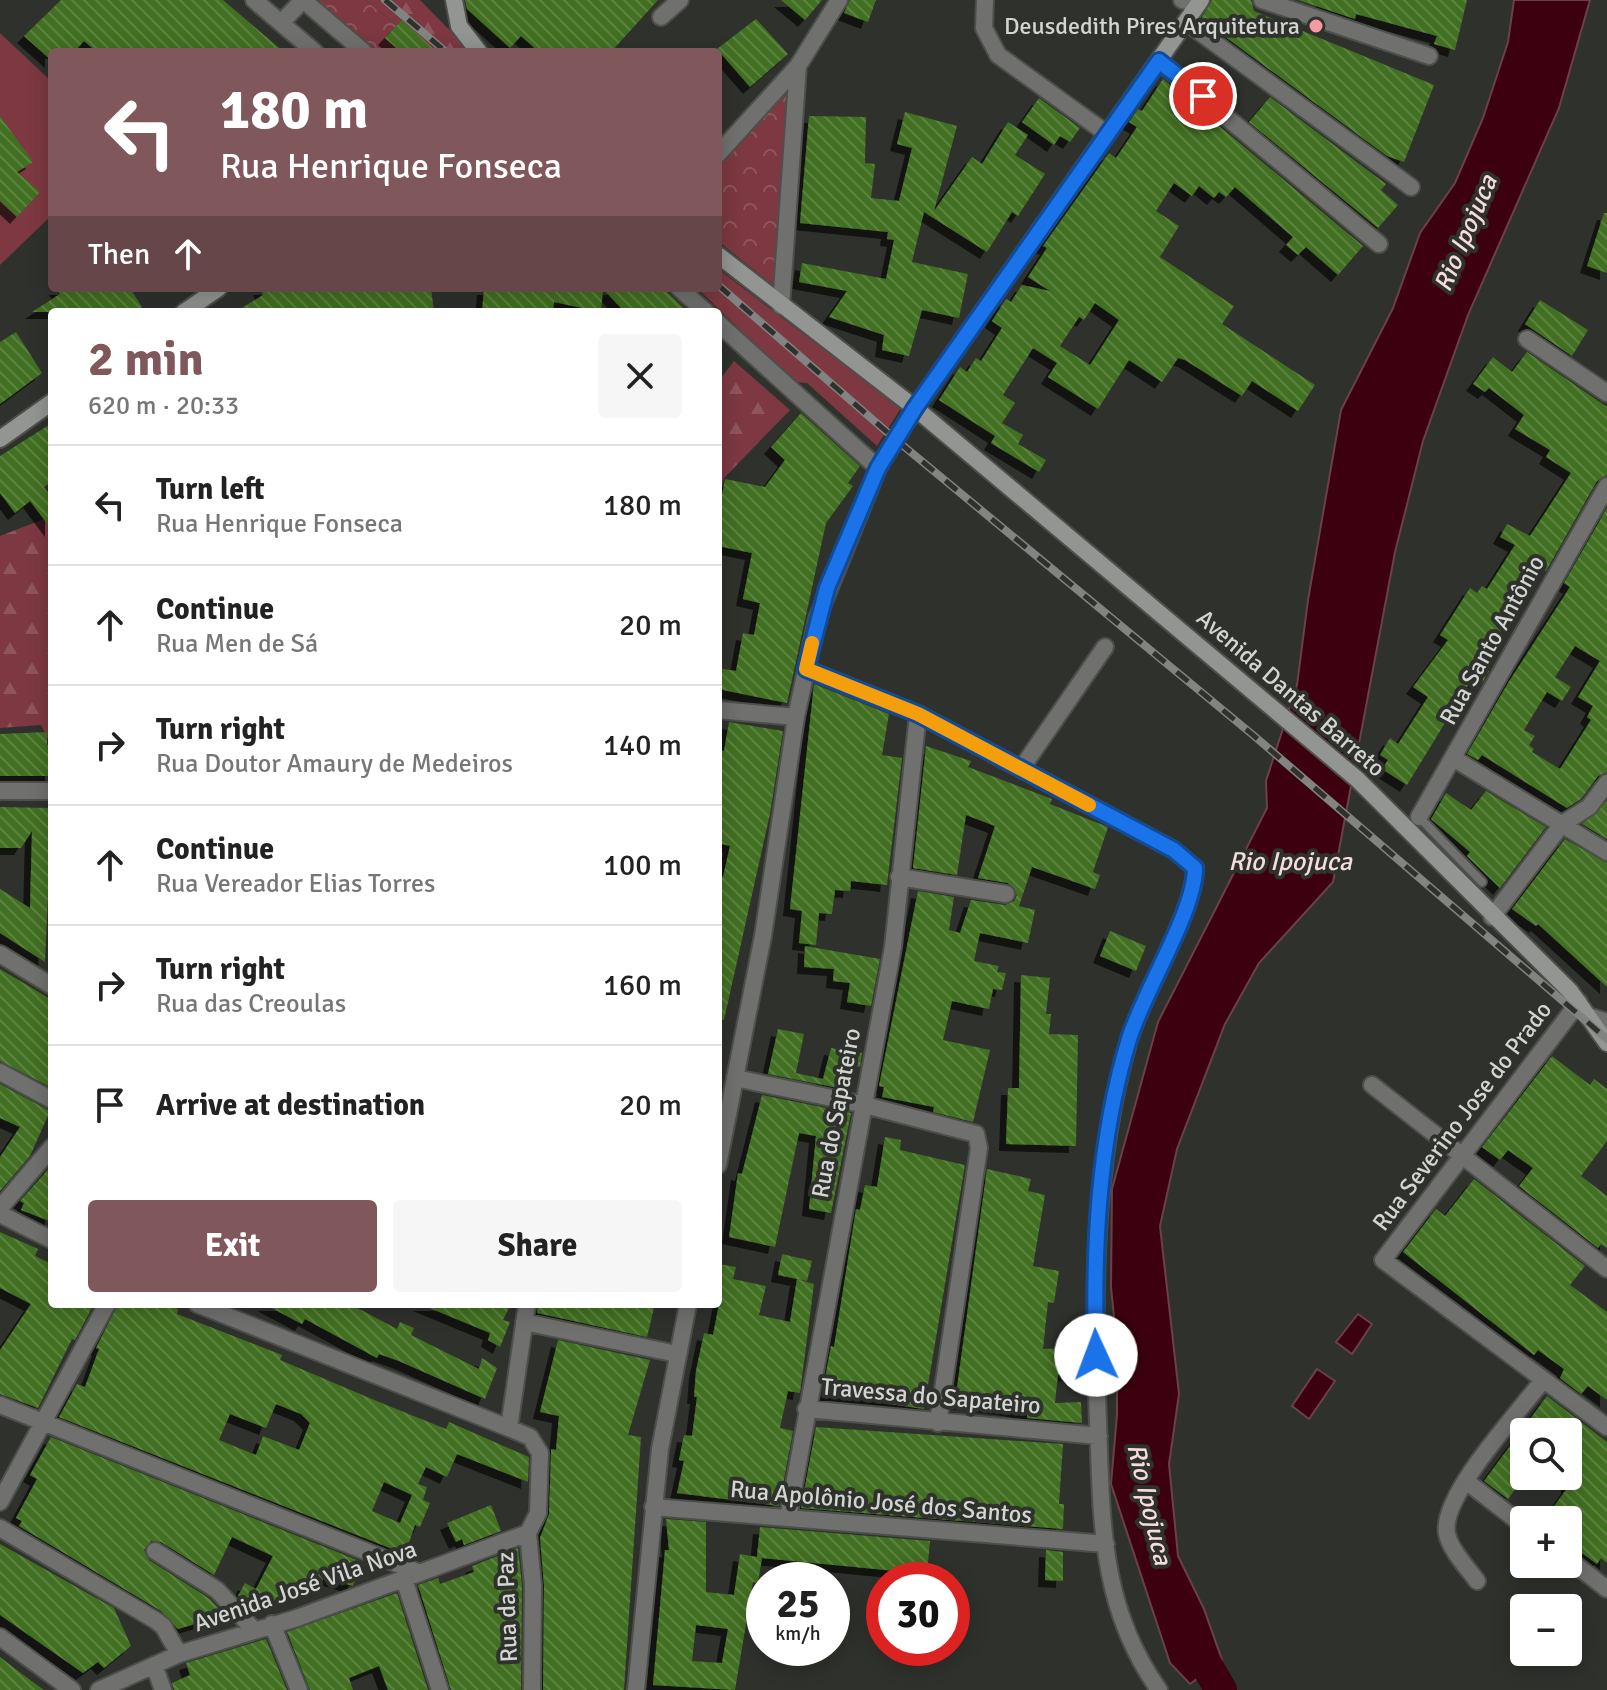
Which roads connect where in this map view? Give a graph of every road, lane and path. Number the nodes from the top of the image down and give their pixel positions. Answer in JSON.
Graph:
{"nodes":[{"id":1,"x":254,"y":0,"type":"edge"},
{"id":2,"x":303,"y":0,"type":"edge"},
{"id":3,"x":454,"y":0,"type":"edge"},
{"id":4,"x":680,"y":0,"type":"edge"},
{"id":5,"x":839,"y":0,"type":"edge"},
{"id":6,"x":985,"y":0,"type":"edge"},
{"id":7,"x":1262,"y":0,"type":"edge"},
{"id":8,"x":1194,"y":1,"type":"edge"},
{"id":9,"x":661,"y":17,"type":"dead end"},
{"id":10,"x":1186,"y":22,"type":"junction"},
{"id":11,"x":281,"y":23,"type":"junction"},
{"id":12,"x":310,"y":48,"type":"edge"},
{"id":13,"x":359,"y":48,"type":"edge"},
{"id":14,"x":476,"y":48,"type":"edge"},
{"id":15,"x":1429,"y":56,"type":"dead end"},
{"id":16,"x":1159,"y":61,"type":"junction"},
{"id":17,"x":798,"y":66,"type":"junction"},
{"id":18,"x":1106,"y":133,"type":"junction"},
{"id":19,"x":722,"y":150,"type":"edge"},
{"id":20,"x":1411,"y":187,"type":"dead end"},
{"id":21,"x":1379,"y":244,"type":"dead end"},
{"id":22,"x":722,"y":258,"type":"edge"},
{"id":23,"x":213,"y":292,"type":"edge"},
{"id":24,"x":684,"y":292,"type":"edge"},
{"id":25,"x":781,"y":306,"type":"junction"},
{"id":26,"x":190,"y":308,"type":"edge"},
{"id":27,"x":702,"y":308,"type":"edge"},
{"id":28,"x":722,"y":327,"type":"edge"},
{"id":29,"x":1527,"y":339,"type":"dead end"},
{"id":30,"x":1607,"y":393,"type":"edge"},
{"id":31,"x":48,"y":405,"type":"edge"},
{"id":32,"x":915,"y":408,"type":"junction"},
{"id":33,"x":0,"y":439,"type":"edge"},
{"id":34,"x":878,"y":468,"type":"junction"},
{"id":35,"x":1607,"y":486,"type":"edge"},
{"id":36,"x":1105,"y":647,"type":"dead end"},
{"id":37,"x":806,"y":669,"type":"junction"},
{"id":38,"x":722,"y":710,"type":"edge"},
{"id":39,"x":918,"y":714,"type":"junction"},
{"id":40,"x":796,"y":717,"type":"junction"},
{"id":41,"x":1453,"y":758,"type":"junction"},
{"id":42,"x":1021,"y":769,"type":"junction"},
{"id":43,"x":1607,"y":783,"type":"edge"},
{"id":44,"x":0,"y":791,"type":"edge"},
{"id":45,"x":48,"y":791,"type":"edge"},
{"id":46,"x":1419,"y":817,"type":"joint"},
{"id":47,"x":1562,"y":824,"type":"junction"},
{"id":48,"x":1607,"y":852,"type":"edge"},
{"id":49,"x":899,"y":877,"type":"junction"},
{"id":50,"x":1482,"y":882,"type":"dead end"},
{"id":51,"x":1006,"y":894,"type":"dead end"},
{"id":52,"x":1492,"y":917,"type":"junction"},
{"id":53,"x":0,"y":954,"type":"edge"},
{"id":54,"x":48,"y":984,"type":"edge"},
{"id":55,"x":1579,"y":1002,"type":"junction"},
{"id":56,"x":1599,"y":1020,"type":"edge"},
{"id":57,"x":1607,"y":1043,"type":"edge"},
{"id":58,"x":0,"y":1072,"type":"edge"},
{"id":59,"x":735,"y":1078,"type":"junction"},
{"id":60,"x":1372,"y":1085,"type":"dead end"},
{"id":61,"x":48,"y":1098,"type":"edge"},
{"id":62,"x":861,"y":1104,"type":"junction"},
{"id":63,"x":724,"y":1105,"type":"edge"},
{"id":64,"x":722,"y":1125,"type":"edge"},
{"id":65,"x":48,"y":1152,"type":"edge"},
{"id":66,"x":1462,"y":1157,"type":"junction"},
{"id":67,"x":0,"y":1208,"type":"edge"},
{"id":68,"x":0,"y":1214,"type":"edge"},
{"id":69,"x":48,"y":1238,"type":"edge"},
{"id":70,"x":1607,"y":1269,"type":"edge"},
{"id":71,"x":105,"y":1308,"type":"edge"},
{"id":72,"x":207,"y":1308,"type":"edge"},
{"id":73,"x":526,"y":1308,"type":"edge"},
{"id":74,"x":687,"y":1308,"type":"edge"},
{"id":75,"x":524,"y":1322,"type":"junction"},
{"id":76,"x":677,"y":1354,"type":"junction"},
{"id":77,"x":1543,"y":1380,"type":"junction"},
{"id":78,"x":0,"y":1405,"type":"edge"},
{"id":79,"x":806,"y":1409,"type":"junction"},
{"id":80,"x":938,"y":1423,"type":"junction"},
{"id":81,"x":43,"y":1424,"type":"junction"},
{"id":82,"x":1607,"y":1427,"type":"edge"},
{"id":83,"x":509,"y":1428,"type":"junction"},
{"id":84,"x":1099,"y":1436,"type":"junction"},
{"id":85,"x":1466,"y":1481,"type":"junction"},
{"id":86,"x":0,"y":1502,"type":"edge"},
{"id":87,"x":653,"y":1507,"type":"junction"},
{"id":88,"x":1510,"y":1515,"type":"edge"},
{"id":89,"x":788,"y":1518,"type":"junction"},
{"id":90,"x":0,"y":1528,"type":"edge"},
{"id":91,"x":528,"y":1533,"type":"junction"},
{"id":92,"x":1106,"y":1544,"type":"junction"},
{"id":93,"x":155,"y":1551,"type":"dead end"},
{"id":94,"x":1582,"y":1570,"type":"edge"},
{"id":95,"x":412,"y":1576,"type":"junction"},
{"id":96,"x":1477,"y":1581,"type":"dead end"},
{"id":97,"x":1607,"y":1589,"type":"edge"},
{"id":98,"x":272,"y":1624,"type":"junction"},
{"id":99,"x":254,"y":1630,"type":"junction"},
{"id":100,"x":0,"y":1637,"type":"edge"},
{"id":101,"x":179,"y":1654,"type":"junction"},
{"id":102,"x":154,"y":1665,"type":"junction"},
{"id":103,"x":72,"y":1690,"type":"edge"},
{"id":104,"x":99,"y":1690,"type":"edge"},
{"id":105,"x":163,"y":1690,"type":"edge"},
{"id":106,"x":299,"y":1690,"type":"edge"},
{"id":107,"x":440,"y":1690,"type":"edge"},
{"id":108,"x":532,"y":1690,"type":"edge"},
{"id":109,"x":636,"y":1690,"type":"edge"},
{"id":110,"x":1159,"y":1690,"type":"edge"}],
"edges":[{"from":1,"to":11,"type":"street"},
{"from":2,"to":11,"type":"street"},
{"from":2,"to":13,"type":"street"},
{"from":3,"to":14,"type":"main road"},
{"from":4,"to":9,"type":"street"},
{"from":5,"to":17,"type":"street"},
{"from":6,"to":18,"type":"street"},
{"from":7,"to":15,"type":"street"},
{"from":8,"to":10,"type":"main road"},
{"from":10,"to":16,"type":"main road"},
{"from":10,"to":20,"type":"street"},
{"from":11,"to":12,"type":"street"},
{"from":16,"to":18,"type":"main road"},
{"from":16,"to":21,"type":"street"},
{"from":17,"to":19,"type":"street"},
{"from":17,"to":25,"type":"street"},
{"from":18,"to":32,"type":"main road"},
{"from":22,"to":25,"type":"main road","name":"Avenida Dantas Barreto"},
{"from":23,"to":26,"type":"main road"},
{"from":24,"to":27,"type":"street"},
{"from":25,"to":32,"type":"main road","name":"Avenida Dantas Barreto"},
{"from":28,"to":34,"type":"street"},
{"from":29,"to":30,"type":"street"},
{"from":31,"to":33,"type":"main road"},
{"from":32,"to":34,"type":"street"},
{"from":32,"to":52,"type":"main road","name":"Avenida Dantas Barreto"},
{"from":34,"to":37,"type":"street"},
{"from":35,"to":41,"type":"street","name":"Rua Santo Antônio"},
{"from":36,"to":42,"type":"street"},
{"from":37,"to":39,"type":"street"},
{"from":37,"to":40,"type":"street"},
{"from":38,"to":40,"type":"street"},
{"from":39,"to":42,"type":"street"},
{"from":39,"to":49,"type":"street","name":"Rua do Sapateiro"},
{"from":40,"to":59,"type":"street"},
{"from":41,"to":46,"type":"street","name":"Rua Santo Antônio"},
{"from":41,"to":47,"type":"street"},
{"from":42,"to":84,"type":"street"},
{"from":43,"to":47,"type":"street"},
{"from":44,"to":45,"type":"street"},
{"from":46,"to":50,"type":"lane"},
{"from":47,"to":48,"type":"street"},
{"from":47,"to":52,"type":"street"},
{"from":49,"to":51,"type":"street"},
{"from":49,"to":62,"type":"street","name":"Rua do Sapateiro"},
{"from":52,"to":55,"type":"main road","name":"Avenida Dantas Barreto"},
{"from":53,"to":54,"type":"street"},
{"from":55,"to":56,"type":"main road","name":"Avenida Dantas Barreto"},
{"from":55,"to":66,"type":"street","name":"Rua Severino Jose do Prado"},
{"from":56,"to":57,"type":"main road","name":"Avenida Dantas Barreto"},
{"from":58,"to":61,"type":"street"},
{"from":59,"to":62,"type":"street"},
{"from":59,"to":63,"type":"street"},
{"from":60,"to":66,"type":"street"},
{"from":62,"to":79,"type":"street","name":"Rua do Sapateiro"},
{"from":62,"to":80,"type":"street"},
{"from":63,"to":64,"type":"street"},
{"from":65,"to":67,"type":"street"},
{"from":66,"to":70,"type":"street"},
{"from":66,"to":77,"type":"street","name":"Rua Severino Jose do Prado"},
{"from":68,"to":69,"type":"street"},
{"from":71,"to":81,"type":"street"},
{"from":72,"to":83,"type":"street","name":"Rua da Paz"},
{"from":73,"to":75,"type":"street"},
{"from":74,"to":76,"type":"street"},
{"from":75,"to":76,"type":"street"},
{"from":75,"to":83,"type":"street"},
{"from":76,"to":87,"type":"street"},
{"from":77,"to":82,"type":"street"},
{"from":77,"to":85,"type":"street"},
{"from":78,"to":81,"type":"street"},
{"from":79,"to":80,"type":"street","name":"Travessa do Sapateiro"},
{"from":79,"to":89,"type":"street","name":"Rua do Sapateiro"},
{"from":80,"to":84,"type":"street","name":"Travessa do Sapateiro"},
{"from":81,"to":86,"type":"street"},
{"from":81,"to":95,"type":"street"},
{"from":83,"to":91,"type":"street","name":"Rua da Paz"},
{"from":84,"to":92,"type":"street"},
{"from":85,"to":88,"type":"street"},
{"from":85,"to":96,"type":"street"},
{"from":87,"to":89,"type":"street","name":"Rua Apolônio José dos Santos"},
{"from":87,"to":109,"type":"street"},
{"from":89,"to":92,"type":"street","name":"Rua Apolônio José dos Santos"},
{"from":90,"to":101,"type":"street"},
{"from":91,"to":95,"type":"street","name":"Avenida José Vila Nova"},
{"from":91,"to":108,"type":"street","name":"Rua da Paz"},
{"from":92,"to":110,"type":"street"},
{"from":93,"to":99,"type":"street"},
{"from":94,"to":97,"type":"street"},
{"from":95,"to":98,"type":"street","name":"Avenida José Vila Nova"},
{"from":95,"to":107,"type":"street"},
{"from":98,"to":99,"type":"street","name":"Avenida José Vila Nova"},
{"from":98,"to":106,"type":"street"},
{"from":99,"to":101,"type":"street","name":"Avenida José Vila Nova"},
{"from":100,"to":103,"type":"street"},
{"from":101,"to":102,"type":"street","name":"Avenida José Vila Nova"},
{"from":102,"to":104,"type":"street","name":"Avenida José Vila Nova"},
{"from":102,"to":105,"type":"street"}]}
